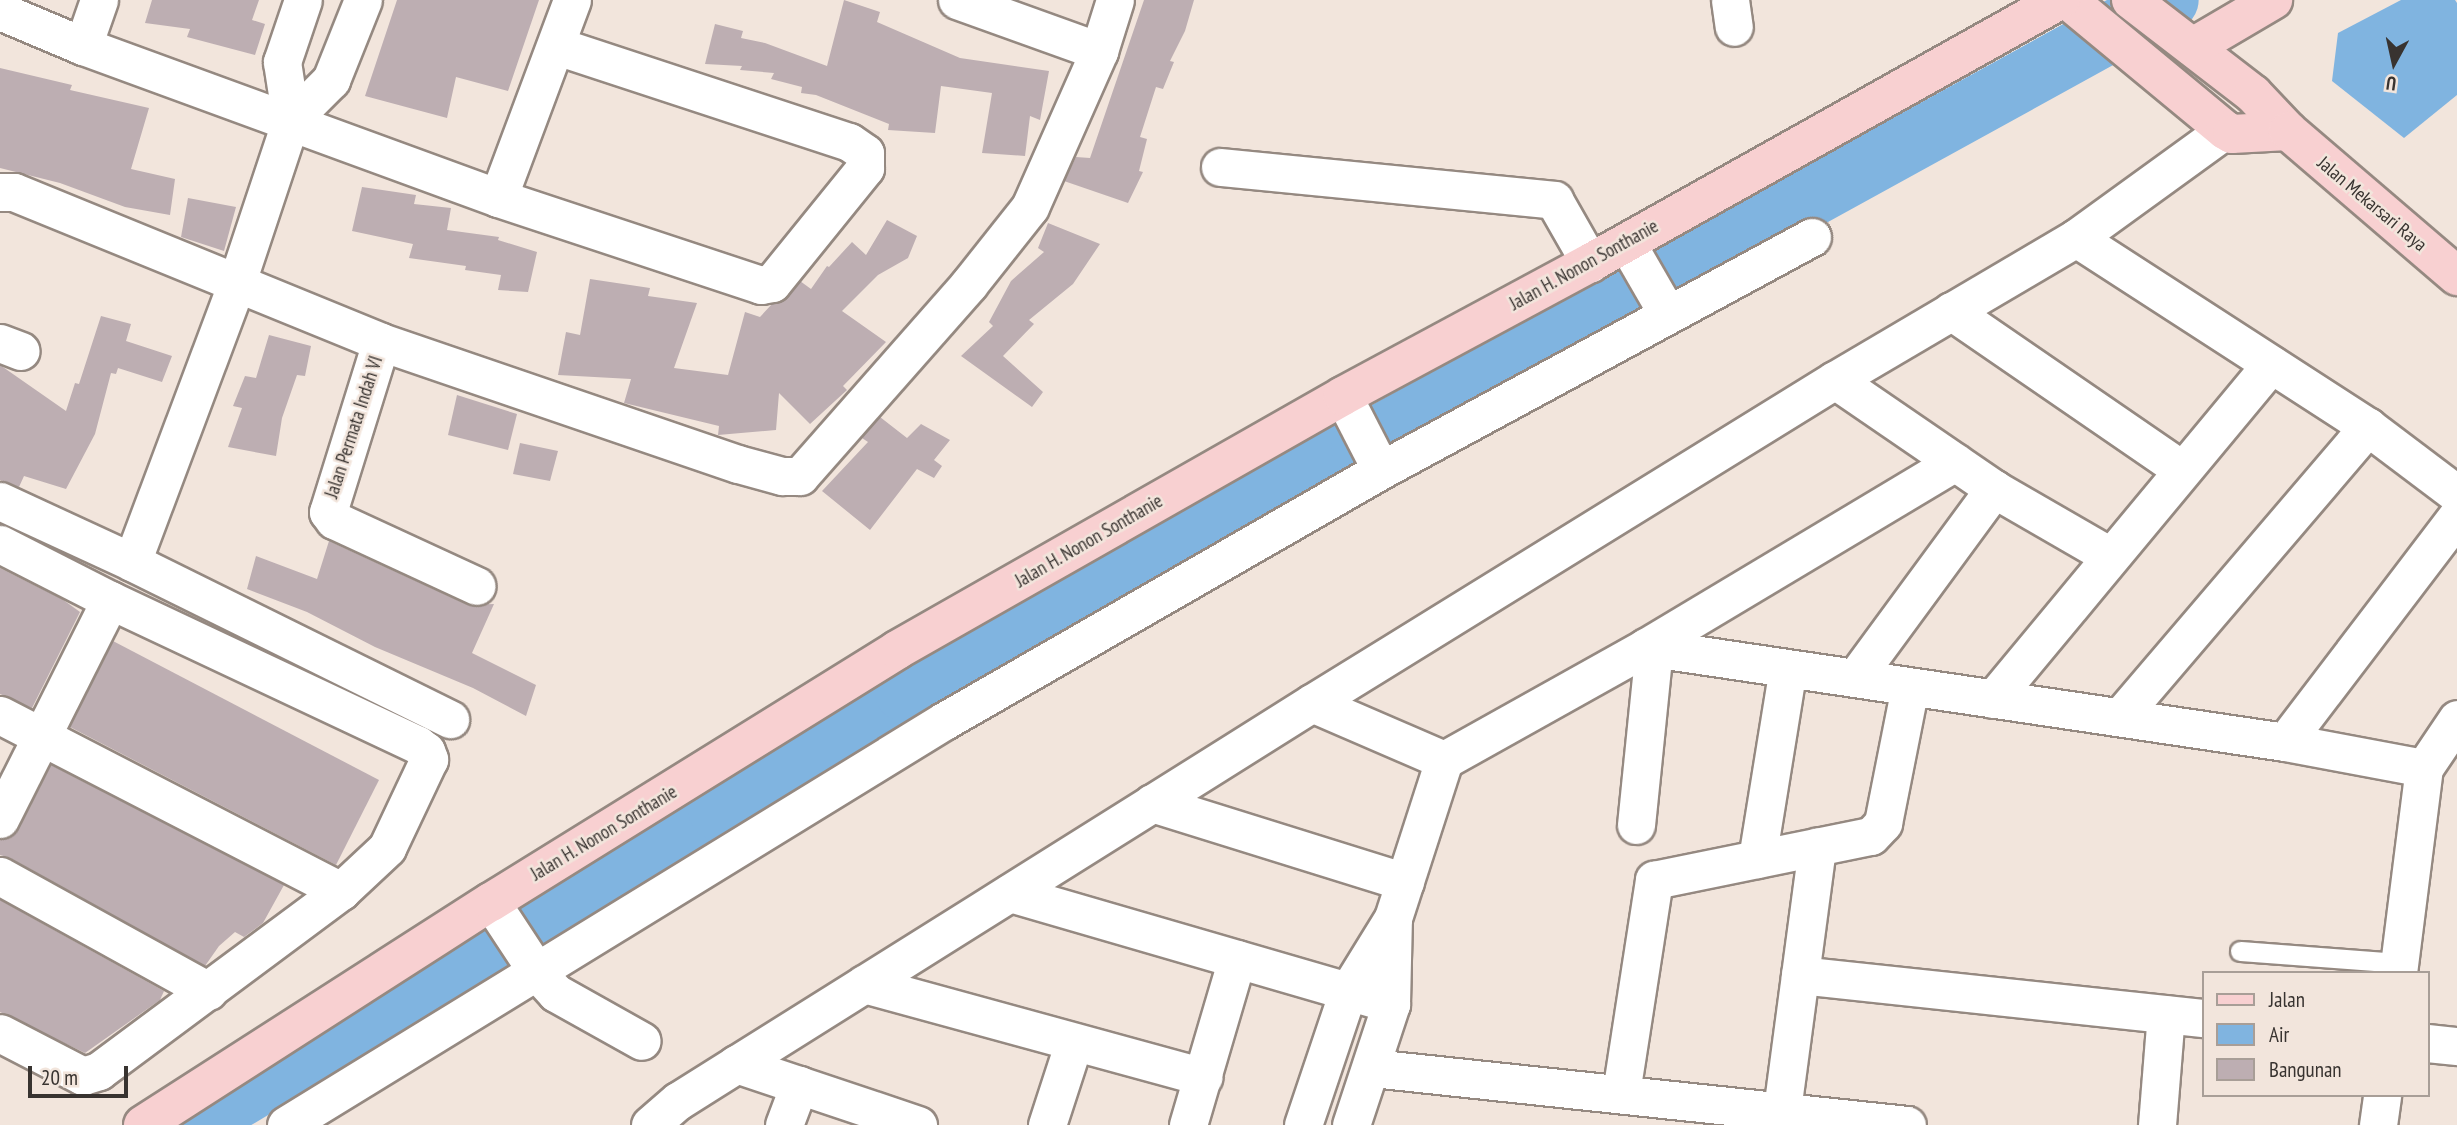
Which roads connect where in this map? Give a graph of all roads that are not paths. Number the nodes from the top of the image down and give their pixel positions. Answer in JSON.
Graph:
{"nodes":[{"id":1,"x":99,"y":0,"type":"edge"},
{"id":2,"x":303,"y":0,"type":"edge"},
{"id":3,"x":363,"y":0,"type":"edge"},
{"id":4,"x":572,"y":0,"type":"edge"},
{"id":5,"x":957,"y":0,"type":"edge"},
{"id":6,"x":1115,"y":0,"type":"edge"},
{"id":7,"x":2131,"y":0,"type":"edge"},
{"id":8,"x":2273,"y":0,"type":"edge"},
{"id":9,"x":2068,"y":2,"type":"edge"},
{"id":10,"x":0,"y":11,"type":"edge"},
{"id":11,"x":83,"y":46,"type":"junction"},
{"id":12,"x":557,"y":46,"type":"junction"},
{"id":13,"x":2193,"y":48,"type":"junction"},
{"id":14,"x":1099,"y":51,"type":"junction"},
{"id":15,"x":291,"y":120,"type":"junction"},
{"id":16,"x":2220,"y":126,"type":"junction"},
{"id":17,"x":2288,"y":131,"type":"junction"},
{"id":18,"x":1220,"y":167,"type":"dead end"},
{"id":19,"x":0,"y":192,"type":"edge"},
{"id":20,"x":498,"y":198,"type":"junction"},
{"id":21,"x":1812,"y":237,"type":"dead end"},
{"id":22,"x":2076,"y":238,"type":"junction"},
{"id":23,"x":1631,"y":252,"type":"junction"},
{"id":24,"x":1590,"y":263,"type":"junction"},
{"id":25,"x":2457,"y":276,"type":"edge"},
{"id":26,"x":237,"y":282,"type":"junction"},
{"id":27,"x":1664,"y":310,"type":"junction"},
{"id":28,"x":1951,"y":312,"type":"junction"},
{"id":29,"x":381,"y":342,"type":"junction"},
{"id":30,"x":2271,"y":364,"type":"junction"},
{"id":31,"x":1835,"y":380,"type":"junction"},
{"id":32,"x":1348,"y":406,"type":"junction"},
{"id":33,"x":2368,"y":427,"type":"junction"},
{"id":34,"x":1955,"y":462,"type":"junction"},
{"id":35,"x":1380,"y":467,"type":"junction"},
{"id":36,"x":2182,"y":470,"type":"junction"},
{"id":37,"x":1994,"y":489,"type":"junction"},
{"id":38,"x":2457,"y":494,"type":"edge"},
{"id":39,"x":0,"y":501,"type":"edge"},
{"id":40,"x":2457,"y":516,"type":"edge"},
{"id":41,"x":0,"y":544,"type":"edge"},
{"id":42,"x":2110,"y":556,"type":"junction"},
{"id":43,"x":132,"y":562,"type":"junction"},
{"id":44,"x":477,"y":586,"type":"dead end"},
{"id":45,"x":110,"y":600,"type":"junction"},
{"id":46,"x":1650,"y":648,"type":"junction"},
{"id":47,"x":1788,"y":668,"type":"junction"},
{"id":48,"x":1855,"y":678,"type":"junction"},
{"id":49,"x":1910,"y":687,"type":"junction"},
{"id":50,"x":1993,"y":699,"type":"junction"},
{"id":51,"x":1312,"y":703,"type":"junction"},
{"id":52,"x":0,"y":715,"type":"edge"},
{"id":53,"x":2120,"y":717,"type":"junction"},
{"id":54,"x":450,"y":719,"type":"dead end"},
{"id":55,"x":43,"y":738,"type":"junction"},
{"id":56,"x":2284,"y":741,"type":"junction"},
{"id":57,"x":2444,"y":747,"type":"edge"},
{"id":58,"x":1444,"y":760,"type":"junction"},
{"id":59,"x":1152,"y":803,"type":"junction"},
{"id":60,"x":0,"y":819,"type":"edge"},
{"id":61,"x":1636,"y":825,"type":"dead end"},
{"id":62,"x":1816,"y":846,"type":"junction"},
{"id":63,"x":1756,"y":859,"type":"junction"},
{"id":64,"x":0,"y":877,"type":"edge"},
{"id":65,"x":1405,"y":882,"type":"junction"},
{"id":66,"x":341,"y":891,"type":"junction"},
{"id":67,"x":1010,"y":892,"type":"junction"},
{"id":68,"x":491,"y":902,"type":"junction"},
{"id":69,"x":1393,"y":918,"type":"junction"},
{"id":70,"x":2240,"y":951,"type":"dead end"},
{"id":71,"x":1237,"y":959,"type":"junction"},
{"id":72,"x":533,"y":966,"type":"junction"},
{"id":73,"x":2398,"y":968,"type":"edge"},
{"id":74,"x":1800,"y":975,"type":"junction"},
{"id":75,"x":864,"y":984,"type":"junction"},
{"id":76,"x":208,"y":991,"type":"junction"},
{"id":77,"x":1348,"y":991,"type":"junction"},
{"id":78,"x":1391,"y":1004,"type":"junction"},
{"id":79,"x":2166,"y":1014,"type":"junction"},
{"id":80,"x":2202,"y":1018,"type":"edge"},
{"id":81,"x":0,"y":1034,"type":"edge"},
{"id":82,"x":642,"y":1041,"type":"dead end"},
{"id":83,"x":1074,"y":1042,"type":"junction"},
{"id":84,"x":2429,"y":1043,"type":"edge"},
{"id":85,"x":2457,"y":1046,"type":"edge"},
{"id":86,"x":736,"y":1064,"type":"junction"},
{"id":87,"x":1372,"y":1068,"type":"junction"},
{"id":88,"x":1203,"y":1077,"type":"junction"},
{"id":89,"x":799,"y":1085,"type":"junction"},
{"id":90,"x":1621,"y":1093,"type":"junction"},
{"id":91,"x":2382,"y":1097,"type":"edge"},
{"id":92,"x":1781,"y":1119,"type":"edge"},
{"id":93,"x":144,"y":1125,"type":"edge"},
{"id":94,"x":286,"y":1125,"type":"edge"},
{"id":95,"x":650,"y":1125,"type":"edge"},
{"id":96,"x":784,"y":1125,"type":"edge"},
{"id":97,"x":918,"y":1125,"type":"edge"},
{"id":98,"x":1047,"y":1125,"type":"edge"},
{"id":99,"x":1188,"y":1125,"type":"edge"},
{"id":100,"x":1303,"y":1125,"type":"edge"},
{"id":101,"x":1351,"y":1125,"type":"edge"},
{"id":102,"x":1907,"y":1125,"type":"edge"},
{"id":103,"x":2157,"y":1125,"type":"edge"},
{"id":104,"x":2378,"y":1125,"type":"edge"}],
"edges":[{"from":1,"to":11,"type":"street"},
{"from":2,"to":15,"type":"street"},
{"from":3,"to":15,"type":"street"},
{"from":4,"to":12,"type":"street"},
{"from":5,"to":14,"type":"street"},
{"from":6,"to":14,"type":"street"},
{"from":7,"to":13,"type":"street","name":"Jalan Mekarsari Raya"},
{"from":8,"to":13,"type":"street"},
{"from":9,"to":16,"type":"street"},
{"from":9,"to":23,"type":"street","name":"Jalan H. Nonon Sonthanie"},
{"from":10,"to":11,"type":"street"},
{"from":11,"to":15,"type":"street"},
{"from":12,"to":20,"type":"street"},
{"from":12,"to":20,"type":"street"},
{"from":13,"to":17,"type":"street","name":"Jalan Mekarsari Raya"},
{"from":14,"to":29,"type":"street"},
{"from":15,"to":20,"type":"street"},
{"from":15,"to":26,"type":"street"},
{"from":16,"to":17,"type":"street"},
{"from":16,"to":22,"type":"street"},
{"from":17,"to":25,"type":"street","name":"Jalan Mekarsari Raya"},
{"from":18,"to":24,"type":"street"},
{"from":19,"to":26,"type":"street"},
{"from":21,"to":27,"type":"street"},
{"from":22,"to":28,"type":"street"},
{"from":22,"to":30,"type":"street"},
{"from":23,"to":24,"type":"street","name":"Jalan H. Nonon Sonthanie"},
{"from":23,"to":27,"type":"street"},
{"from":24,"to":32,"type":"street","name":"Jalan H. Nonon Sonthanie"},
{"from":26,"to":29,"type":"street"},
{"from":26,"to":43,"type":"street"},
{"from":27,"to":35,"type":"street"},
{"from":28,"to":31,"type":"street"},
{"from":28,"to":36,"type":"street"},
{"from":29,"to":44,"type":"street","name":"Jalan Permata Indah VI"},
{"from":30,"to":33,"type":"street"},
{"from":30,"to":36,"type":"street"},
{"from":31,"to":34,"type":"street"},
{"from":31,"to":51,"type":"street"},
{"from":32,"to":35,"type":"street"},
{"from":32,"to":68,"type":"street","name":"Jalan H. Nonon Sonthanie"},
{"from":33,"to":38,"type":"street"},
{"from":33,"to":53,"type":"street"},
{"from":34,"to":37,"type":"street"},
{"from":34,"to":46,"type":"street"},
{"from":35,"to":72,"type":"street"},
{"from":36,"to":42,"type":"street"},
{"from":37,"to":42,"type":"street"},
{"from":37,"to":48,"type":"street"},
{"from":39,"to":43,"type":"street"},
{"from":40,"to":56,"type":"street"},
{"from":41,"to":45,"type":"street"},
{"from":42,"to":50,"type":"street"},
{"from":43,"to":54,"type":"street"},
{"from":45,"to":55,"type":"street"},
{"from":45,"to":66,"type":"street"},
{"from":46,"to":47,"type":"street"},
{"from":46,"to":58,"type":"street"},
{"from":46,"to":61,"type":"street"},
{"from":47,"to":48,"type":"street"},
{"from":47,"to":63,"type":"street"},
{"from":48,"to":49,"type":"street"},
{"from":49,"to":50,"type":"street"},
{"from":49,"to":62,"type":"street"},
{"from":50,"to":53,"type":"street"},
{"from":51,"to":58,"type":"street"},
{"from":51,"to":59,"type":"street"},
{"from":52,"to":55,"type":"street"},
{"from":53,"to":56,"type":"street"},
{"from":55,"to":60,"type":"street"},
{"from":55,"to":66,"type":"street"},
{"from":56,"to":57,"type":"street"},
{"from":57,"to":73,"type":"street"},
{"from":58,"to":65,"type":"street"},
{"from":59,"to":65,"type":"street"},
{"from":59,"to":67,"type":"street"},
{"from":62,"to":63,"type":"street"},
{"from":62,"to":74,"type":"street"},
{"from":63,"to":90,"type":"street"},
{"from":64,"to":76,"type":"street"},
{"from":65,"to":69,"type":"street"},
{"from":66,"to":76,"type":"street"},
{"from":67,"to":71,"type":"street"},
{"from":67,"to":75,"type":"street"},
{"from":68,"to":72,"type":"street"},
{"from":68,"to":93,"type":"street","name":"Jalan H. Nonon Sonthanie"},
{"from":69,"to":77,"type":"street"},
{"from":69,"to":78,"type":"street"},
{"from":70,"to":73,"type":"lane"},
{"from":71,"to":77,"type":"street"},
{"from":71,"to":88,"type":"street"},
{"from":72,"to":82,"type":"street"},
{"from":72,"to":94,"type":"street"},
{"from":74,"to":79,"type":"street"},
{"from":74,"to":92,"type":"street"},
{"from":75,"to":83,"type":"street"},
{"from":75,"to":86,"type":"street"},
{"from":76,"to":81,"type":"street"},
{"from":77,"to":78,"type":"street"},
{"from":77,"to":100,"type":"street"},
{"from":78,"to":87,"type":"street"},
{"from":79,"to":80,"type":"street"},
{"from":79,"to":103,"type":"street"},
{"from":83,"to":88,"type":"street"},
{"from":83,"to":98,"type":"street"},
{"from":84,"to":85,"type":"street"},
{"from":86,"to":89,"type":"street"},
{"from":86,"to":95,"type":"street"},
{"from":87,"to":90,"type":"street"},
{"from":87,"to":101,"type":"street"},
{"from":88,"to":99,"type":"street"},
{"from":89,"to":96,"type":"street"},
{"from":89,"to":97,"type":"street"},
{"from":90,"to":92,"type":"street"},
{"from":91,"to":104,"type":"street"},
{"from":92,"to":102,"type":"street"}]}
